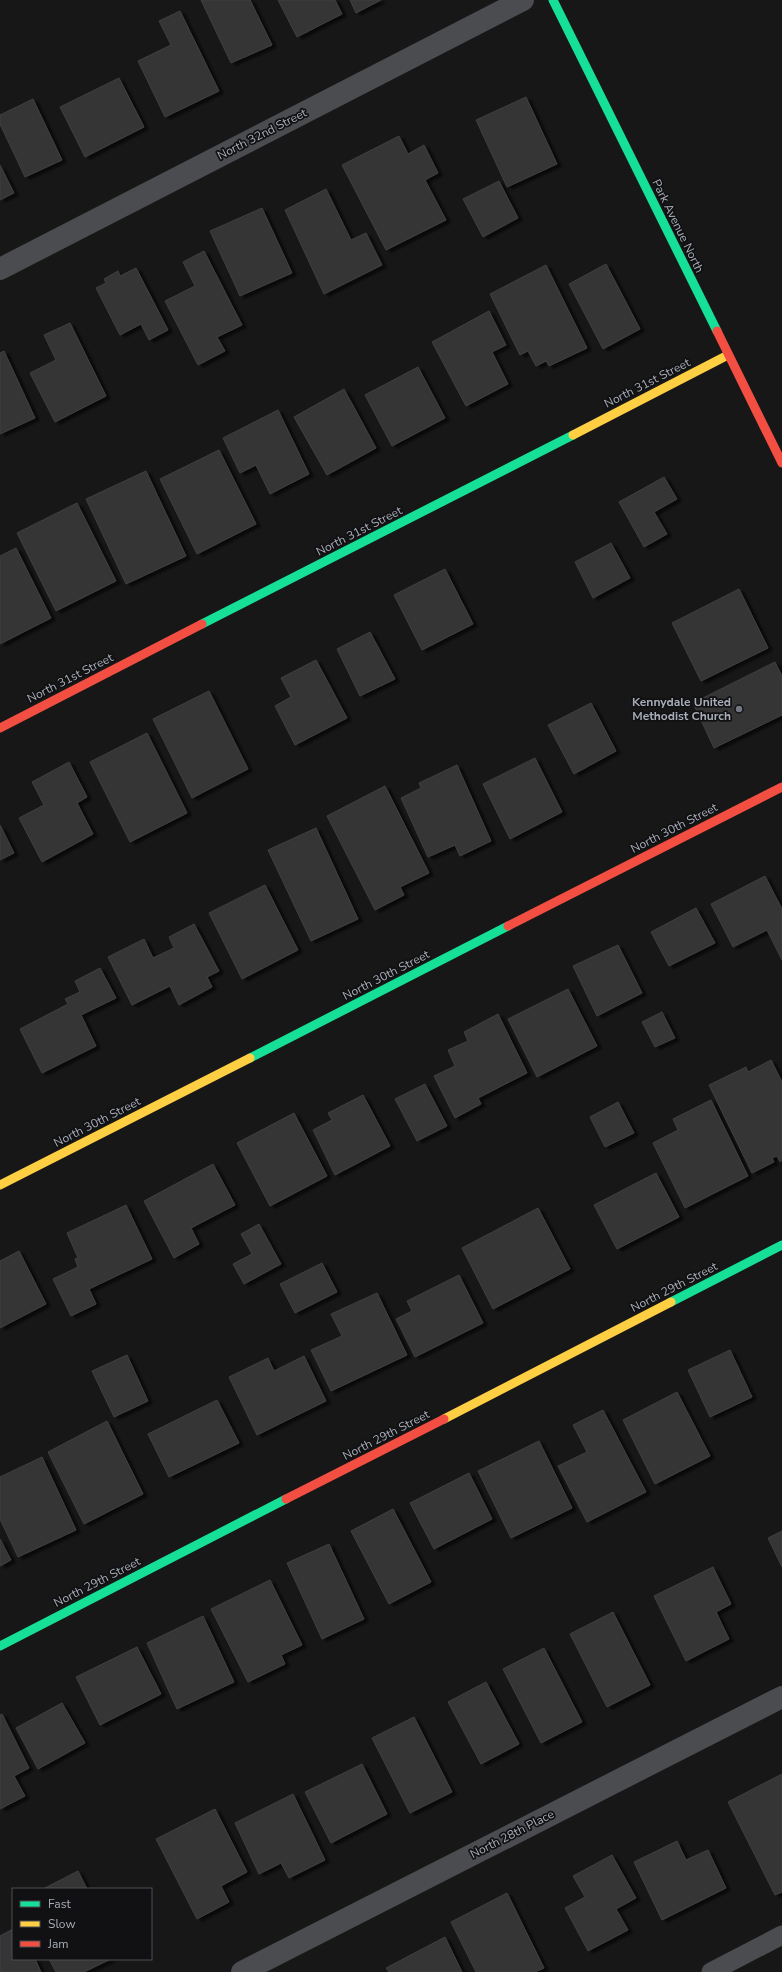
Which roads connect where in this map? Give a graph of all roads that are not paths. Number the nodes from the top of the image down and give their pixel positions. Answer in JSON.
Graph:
{"nodes":[{"id":1,"x":523,"y":0,"type":"edge"},
{"id":2,"x":553,"y":0,"type":"edge"},
{"id":3,"x":0,"y":269,"type":"edge"},
{"id":4,"x":728,"y":355,"type":"junction"},
{"id":5,"x":782,"y":464,"type":"edge"},
{"id":6,"x":0,"y":728,"type":"edge"},
{"id":7,"x":782,"y":787,"type":"edge"},
{"id":8,"x":0,"y":1185,"type":"edge"},
{"id":9,"x":782,"y":1245,"type":"edge"},
{"id":10,"x":0,"y":1646,"type":"edge"},
{"id":11,"x":782,"y":1697,"type":"edge"},
{"id":12,"x":782,"y":1935,"type":"edge"},
{"id":13,"x":242,"y":1972,"type":"edge"},
{"id":14,"x":711,"y":1972,"type":"edge"}],
"edges":[{"from":1,"to":3,"type":"street","name":"North 32nd Street"},
{"from":2,"to":4,"type":"street","name":"Park Avenue North"},
{"from":4,"to":5,"type":"street","name":"Park Avenue North"},
{"from":4,"to":6,"type":"street","name":"North 31st Street"},
{"from":7,"to":8,"type":"street","name":"North 30th Street"},
{"from":9,"to":10,"type":"street","name":"North 29th Street"},
{"from":11,"to":13,"type":"street","name":"North 28th Place"},
{"from":12,"to":14,"type":"lane"}]}
